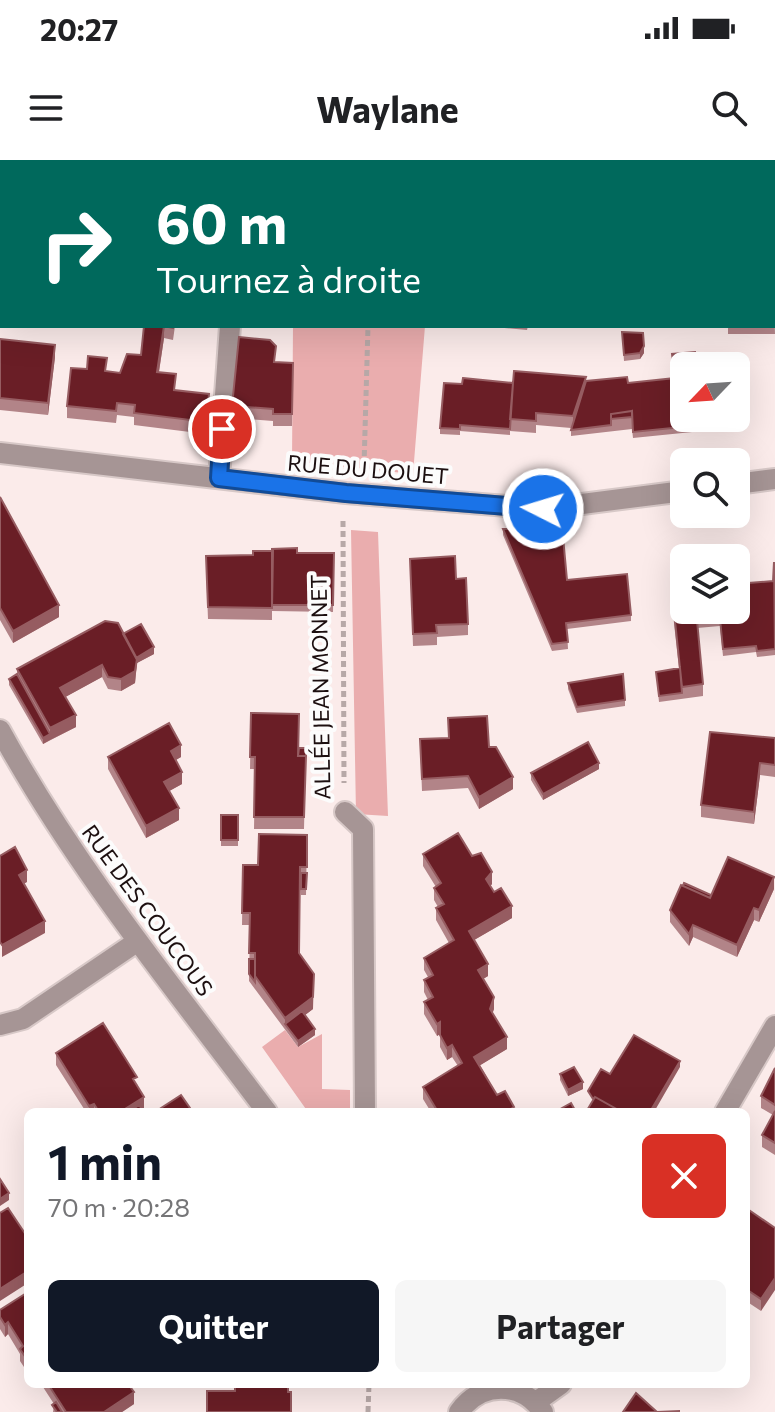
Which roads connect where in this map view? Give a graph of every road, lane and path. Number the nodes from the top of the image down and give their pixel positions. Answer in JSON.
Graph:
{"nodes":[{"id":1,"x":230,"y":328,"type":"edge"},
{"id":2,"x":368,"y":328,"type":"edge"},
{"id":3,"x":0,"y":453,"type":"edge"},
{"id":4,"x":219,"y":478,"type":"junction"},
{"id":5,"x":775,"y":479,"type":"edge"},
{"id":6,"x":750,"y":482,"type":"edge"},
{"id":7,"x":346,"y":493,"type":"junction"},
{"id":8,"x":670,"y":493,"type":"edge"},
{"id":9,"x":0,"y":730,"type":"edge"},
{"id":10,"x":345,"y":812,"type":"joint"},
{"id":11,"x":138,"y":941,"type":"junction"},
{"id":12,"x":0,"y":1025,"type":"edge"},
{"id":13,"x":775,"y":1026,"type":"edge"},
{"id":14,"x":264,"y":1108,"type":"edge"},
{"id":15,"x":365,"y":1108,"type":"edge"},
{"id":16,"x":727,"y":1108,"type":"edge"},
{"id":17,"x":369,"y":1388,"type":"edge"},
{"id":18,"x":557,"y":1388,"type":"edge"},
{"id":19,"x":464,"y":1398,"type":"edge"},
{"id":20,"x":539,"y":1407,"type":"edge"},
{"id":21,"x":368,"y":1412,"type":"edge"}],
"edges":[{"from":1,"to":4,"type":"street"},
{"from":2,"to":7,"type":"path"},
{"from":3,"to":4,"type":"street","name":"RUE DU DOUET"},
{"from":4,"to":7,"type":"street","name":"RUE DU DOUET"},
{"from":5,"to":6,"type":"street"},
{"from":7,"to":8,"type":"street","name":"RUE DU DOUET"},
{"from":7,"to":10,"type":"path","name":"ALLÉE JEAN MONNET"},
{"from":9,"to":11,"type":"street","name":"RUE DES COUCOUS"},
{"from":10,"to":15,"type":"street","name":"ALLÉE JEAN MONNET"},
{"from":11,"to":12,"type":"street"},
{"from":11,"to":14,"type":"street","name":"RUE DES COUCOUS"},
{"from":13,"to":16,"type":"street"},
{"from":17,"to":21,"type":"path"},
{"from":18,"to":20,"type":"street"},
{"from":19,"to":20,"type":"street"}]}
